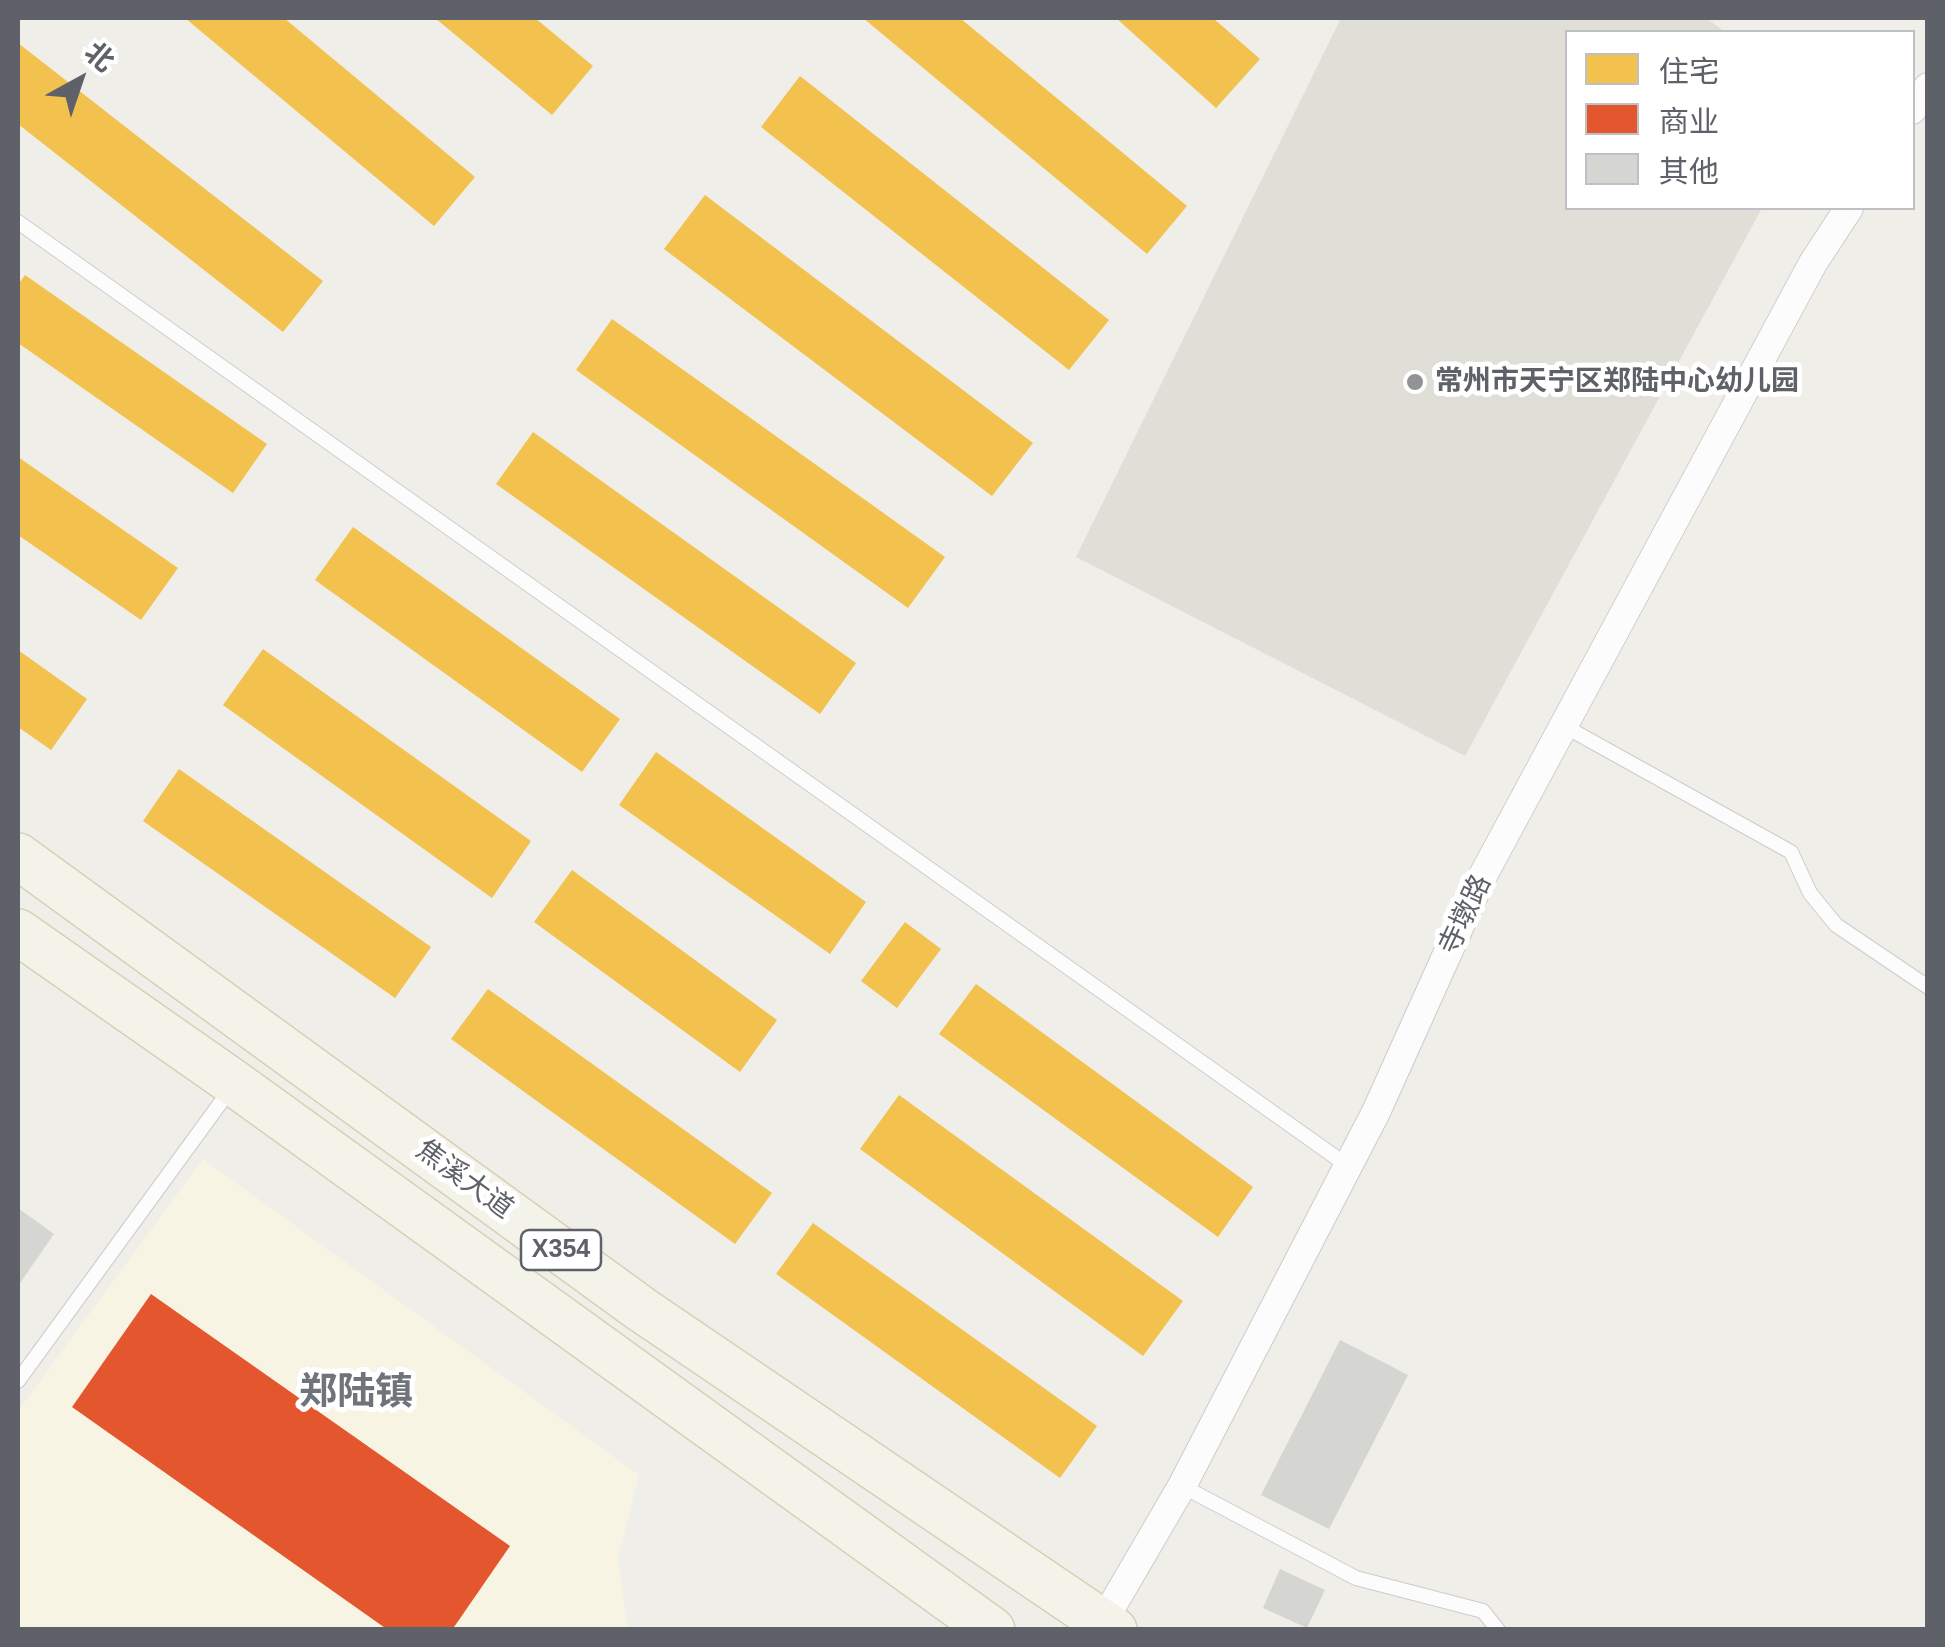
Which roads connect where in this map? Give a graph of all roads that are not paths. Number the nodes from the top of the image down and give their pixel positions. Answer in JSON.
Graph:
{"nodes":[{"id":1,"x":1848,"y":210,"type":"edge"},
{"id":2,"x":18,"y":222,"type":"edge"},
{"id":3,"x":1564,"y":726,"type":"junction"},
{"id":4,"x":18,"y":856,"type":"edge"},
{"id":5,"x":18,"y":932,"type":"edge"},
{"id":6,"x":1928,"y":987,"type":"edge"},
{"id":7,"x":234,"y":1083,"type":"junction"},
{"id":8,"x":1348,"y":1166,"type":"junction"},
{"id":9,"x":18,"y":1382,"type":"edge"},
{"id":10,"x":1182,"y":1486,"type":"junction"},
{"id":11,"x":1105,"y":1626,"type":"edge"},
{"id":12,"x":992,"y":1630,"type":"edge"},
{"id":13,"x":1498,"y":1630,"type":"edge"}],
"edges":[{"from":1,"to":3,"type":"street","name":"寺墩路"},
{"from":2,"to":8,"type":"lane"},
{"from":3,"to":6,"type":"lane"},
{"from":3,"to":8,"type":"street","name":"寺墩路"},
{"from":4,"to":11,"type":"main road","name":"焦溪大道","number":"X354"},
{"from":5,"to":7,"type":"main road","name":"焦溪大道","number":"X354"},
{"from":7,"to":9,"type":"lane"},
{"from":7,"to":12,"type":"main road","name":"焦溪大道","number":"X354"},
{"from":8,"to":10,"type":"street","name":"寺墩路"},
{"from":10,"to":11,"type":"street","name":"寺墩路"},
{"from":10,"to":13,"type":"lane"}]}
